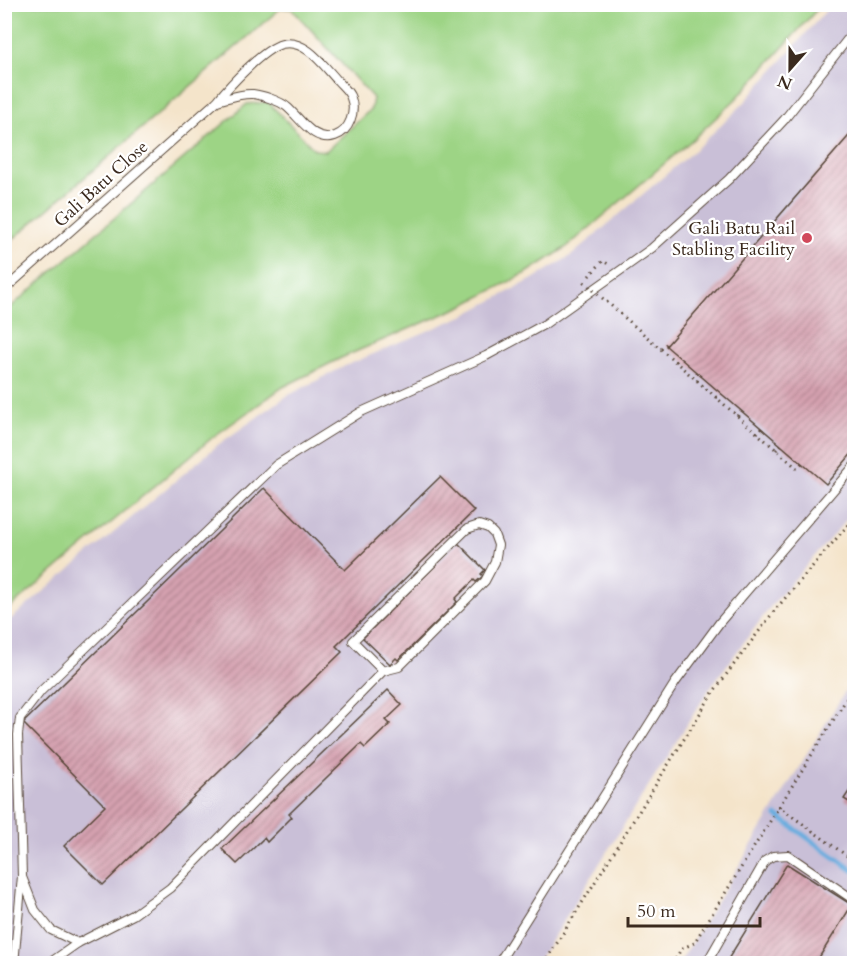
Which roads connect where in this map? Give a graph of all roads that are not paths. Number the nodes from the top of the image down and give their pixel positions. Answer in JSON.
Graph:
{"nodes":[{"id":1,"x":855,"y":31,"type":"edge"},
{"id":2,"x":217,"y":101,"type":"junction"},
{"id":3,"x":4,"y":290,"type":"edge"},
{"id":4,"x":855,"y":466,"type":"edge"},
{"id":5,"x":383,"y":671,"type":"junction"},
{"id":6,"x":22,"y":876,"type":"junction"},
{"id":7,"x":855,"y":900,"type":"edge"},
{"id":8,"x":78,"y":943,"type":"junction"},
{"id":9,"x":14,"y":963,"type":"edge"},
{"id":10,"x":48,"y":963,"type":"edge"},
{"id":11,"x":498,"y":963,"type":"edge"},
{"id":12,"x":706,"y":963,"type":"edge"}],
"edges":[{"from":1,"to":6,"type":"lane"},
{"from":2,"to":2,"type":"lane","name":"Gali Batu Close"},
{"from":2,"to":3,"type":"lane","name":"Gali Batu Close"},
{"from":4,"to":11,"type":"lane"},
{"from":5,"to":5,"type":"lane"},
{"from":5,"to":8,"type":"lane"},
{"from":6,"to":8,"type":"lane"},
{"from":6,"to":9,"type":"lane"},
{"from":7,"to":12,"type":"lane"},
{"from":8,"to":10,"type":"lane"}]}
